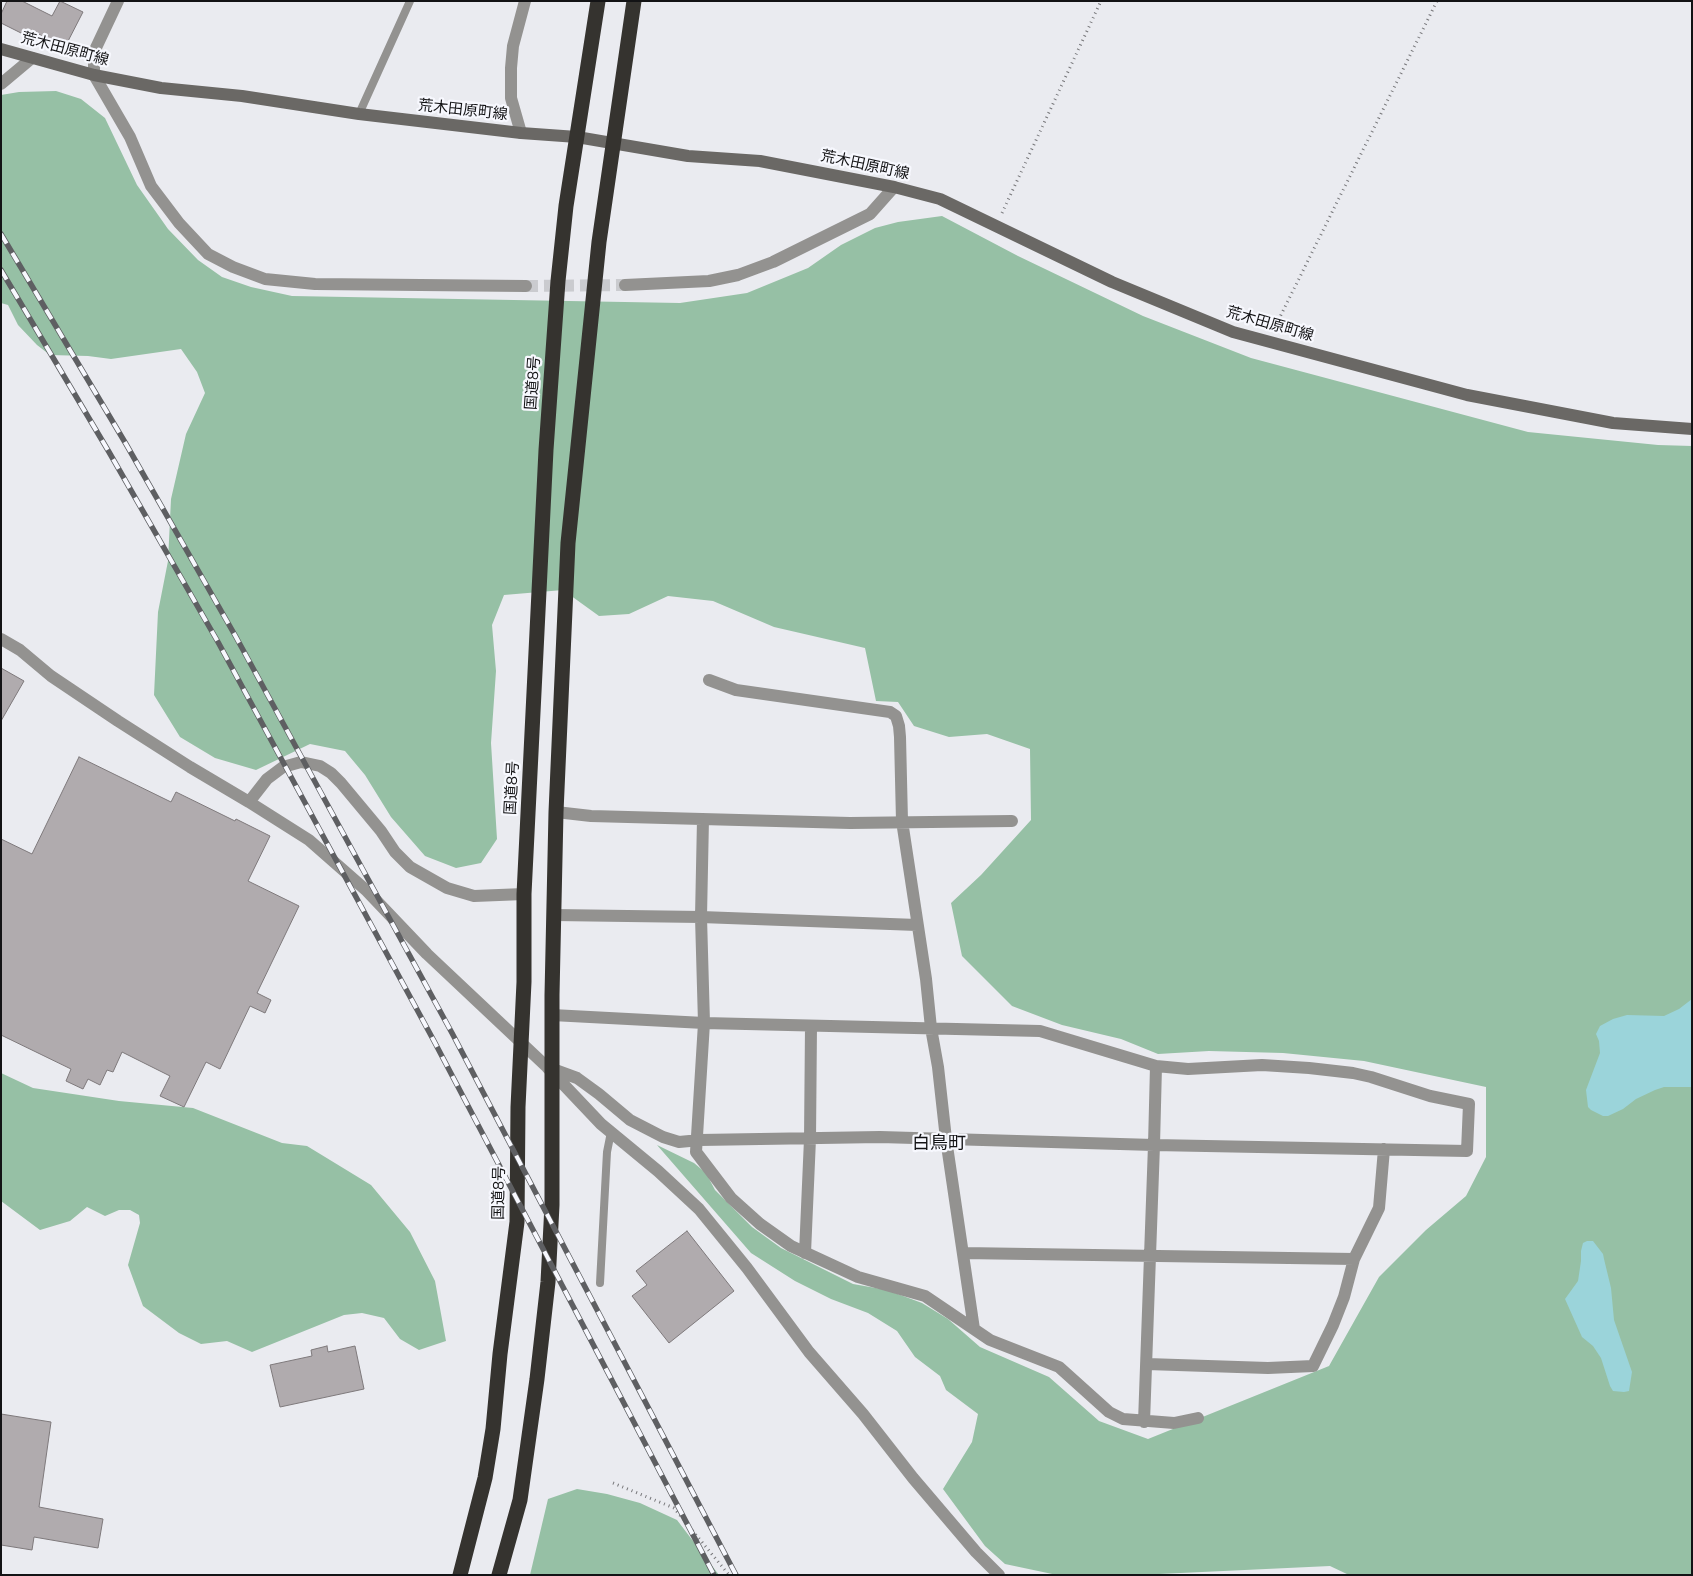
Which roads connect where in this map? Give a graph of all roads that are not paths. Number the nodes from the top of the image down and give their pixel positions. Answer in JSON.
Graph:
{"nodes":[{"id":1,"x":118,"y":1,"type":"edge"},
{"id":2,"x":410,"y":1,"type":"edge"},
{"id":3,"x":525,"y":1,"type":"edge"},
{"id":4,"x":598,"y":1,"type":"edge"},
{"id":5,"x":634,"y":1,"type":"edge"},
{"id":6,"x":1,"y":48,"type":"edge"},
{"id":7,"x":32,"y":58,"type":"junction"},
{"id":8,"x":94,"y":75,"type":"junction"},
{"id":9,"x":1,"y":84,"type":"edge"},
{"id":10,"x":359,"y":114,"type":"junction"},
{"id":11,"x":522,"y":133,"type":"junction"},
{"id":12,"x":578,"y":137,"type":"junction"},
{"id":13,"x":613,"y":142,"type":"junction"},
{"id":14,"x":894,"y":187,"type":"junction"},
{"id":15,"x":625,"y":285,"type":"tunnel mouth"},
{"id":16,"x":526,"y":286,"type":"tunnel mouth"},
{"id":17,"x":1692,"y":429,"type":"edge"},
{"id":18,"x":1,"y":640,"type":"edge"},
{"id":19,"x":709,"y":680,"type":"dead end"},
{"id":20,"x":249,"y":802,"type":"junction"},
{"id":21,"x":556,"y":812,"type":"junction"},
{"id":22,"x":703,"y":819,"type":"junction"},
{"id":23,"x":902,"y":821,"type":"junction"},
{"id":24,"x":1012,"y":821,"type":"dead end"},
{"id":25,"x":524,"y":894,"type":"junction"},
{"id":26,"x":554,"y":915,"type":"junction"},
{"id":27,"x":701,"y":917,"type":"junction"},
{"id":28,"x":917,"y":925,"type":"junction"},
{"id":29,"x":552,"y":1016,"type":"junction"},
{"id":30,"x":704,"y":1023,"type":"junction"},
{"id":31,"x":811,"y":1026,"type":"junction"},
{"id":32,"x":931,"y":1028,"type":"junction"},
{"id":33,"x":1156,"y":1066,"type":"junction"},
{"id":34,"x":547,"y":1067,"type":"junction"},
{"id":35,"x":610,"y":1132,"type":"junction"},
{"id":36,"x":810,"y":1139,"type":"junction"},
{"id":37,"x":946,"y":1139,"type":"junction"},
{"id":38,"x":697,"y":1141,"type":"junction"},
{"id":39,"x":1154,"y":1145,"type":"junction"},
{"id":40,"x":1384,"y":1149,"type":"junction"},
{"id":41,"x":805,"y":1253,"type":"junction"},
{"id":42,"x":963,"y":1253,"type":"junction"},
{"id":43,"x":1150,"y":1256,"type":"junction"},
{"id":44,"x":1354,"y":1259,"type":"junction"},
{"id":45,"x":600,"y":1283,"type":"dead end"},
{"id":46,"x":974,"y":1329,"type":"junction"},
{"id":47,"x":1146,"y":1364,"type":"junction"},
{"id":48,"x":1198,"y":1418,"type":"dead end"},
{"id":49,"x":1144,"y":1422,"type":"junction"},
{"id":50,"x":460,"y":1575,"type":"edge"},
{"id":51,"x":499,"y":1575,"type":"edge"},
{"id":52,"x":999,"y":1575,"type":"edge"}],
"edges":[{"from":1,"to":8,"type":"street"},
{"from":2,"to":10,"type":"lane"},
{"from":3,"to":11,"type":"street"},
{"from":4,"to":12,"type":"highway","name":"国道8号"},
{"from":5,"to":13,"type":"highway"},
{"from":6,"to":7,"type":"main road","name":"荒木田原町線"},
{"from":7,"to":8,"type":"main road","name":"荒木田原町線"},
{"from":7,"to":9,"type":"street"},
{"from":8,"to":10,"type":"main road","name":"荒木田原町線"},
{"from":8,"to":16,"type":"street"},
{"from":10,"to":11,"type":"main road","name":"荒木田原町線"},
{"from":11,"to":12,"type":"main road","name":"荒木田原町線"},
{"from":12,"to":13,"type":"main road","name":"荒木田原町線"},
{"from":12,"to":25,"type":"highway","name":"国道8号"},
{"from":13,"to":14,"type":"main road","name":"荒木田原町線"},
{"from":13,"to":21,"type":"highway"},
{"from":14,"to":15,"type":"street"},
{"from":14,"to":17,"type":"main road","name":"荒木田原町線"},
{"from":18,"to":20,"type":"street"},
{"from":19,"to":23,"type":"street"},
{"from":20,"to":25,"type":"street"},
{"from":20,"to":34,"type":"street"},
{"from":21,"to":22,"type":"street"},
{"from":21,"to":26,"type":"highway"},
{"from":22,"to":23,"type":"street"},
{"from":22,"to":27,"type":"street"},
{"from":23,"to":24,"type":"street"},
{"from":23,"to":28,"type":"street"},
{"from":25,"to":50,"type":"highway","name":"国道8号"},
{"from":26,"to":27,"type":"street"},
{"from":26,"to":29,"type":"highway"},
{"from":27,"to":28,"type":"street"},
{"from":27,"to":30,"type":"street"},
{"from":28,"to":32,"type":"street"},
{"from":29,"to":30,"type":"street"},
{"from":29,"to":51,"type":"highway"},
{"from":30,"to":31,"type":"street"},
{"from":30,"to":38,"type":"street"},
{"from":31,"to":32,"type":"street"},
{"from":31,"to":36,"type":"street"},
{"from":32,"to":33,"type":"street"},
{"from":32,"to":37,"type":"street"},
{"from":33,"to":39,"type":"street"},
{"from":33,"to":40,"type":"street"},
{"from":34,"to":35,"type":"street"},
{"from":34,"to":38,"type":"street"},
{"from":35,"to":45,"type":"lane"},
{"from":35,"to":52,"type":"street"},
{"from":36,"to":37,"type":"street"},
{"from":36,"to":38,"type":"street"},
{"from":36,"to":41,"type":"street"},
{"from":37,"to":39,"type":"street"},
{"from":37,"to":42,"type":"street"},
{"from":38,"to":41,"type":"street"},
{"from":39,"to":40,"type":"street"},
{"from":39,"to":43,"type":"street"},
{"from":40,"to":44,"type":"street"},
{"from":41,"to":46,"type":"street"},
{"from":42,"to":43,"type":"street"},
{"from":42,"to":46,"type":"street"},
{"from":43,"to":44,"type":"street"},
{"from":43,"to":47,"type":"street"},
{"from":44,"to":47,"type":"street"},
{"from":46,"to":49,"type":"street"},
{"from":47,"to":49,"type":"street"},
{"from":48,"to":49,"type":"street"}]}
